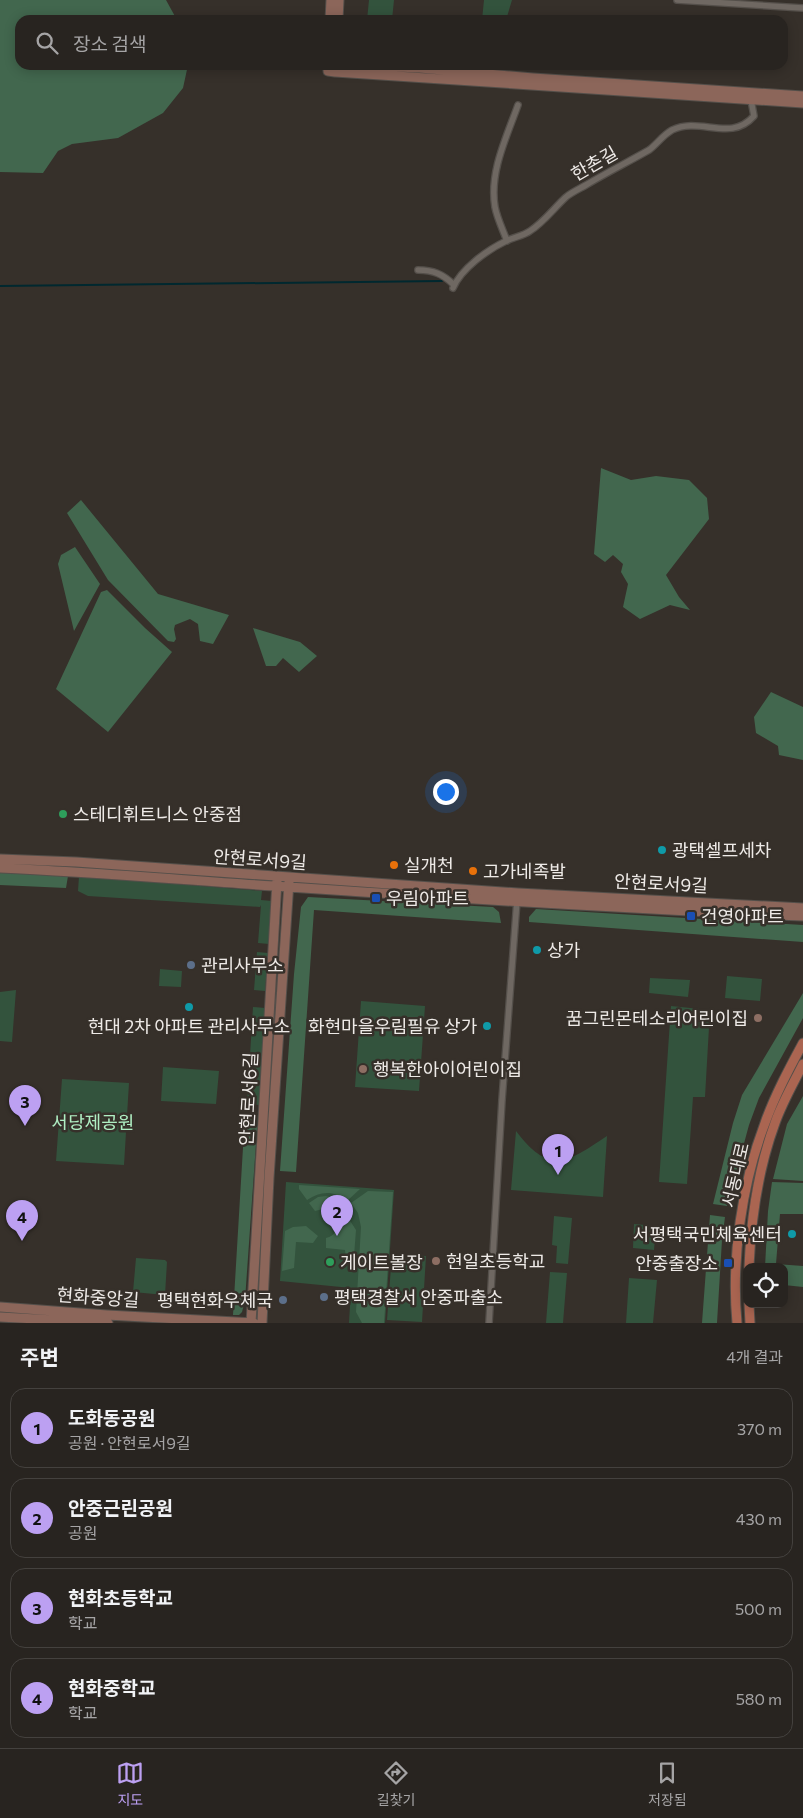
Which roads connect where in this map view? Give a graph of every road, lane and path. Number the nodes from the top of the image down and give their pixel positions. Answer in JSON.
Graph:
{"nodes":[{"id":1,"x":331,"y":0,"type":"edge"},
{"id":2,"x":339,"y":0,"type":"edge"},
{"id":3,"x":677,"y":0,"type":"edge"},
{"id":4,"x":803,"y":8,"type":"edge"},
{"id":5,"x":330,"y":15,"type":"edge"},
{"id":6,"x":338,"y":15,"type":"edge"},
{"id":7,"x":357,"y":70,"type":"edge"},
{"id":8,"x":443,"y":70,"type":"edge"},
{"id":9,"x":803,"y":96,"type":"edge"},
{"id":10,"x":750,"y":100,"type":"junction"},
{"id":11,"x":803,"y":103,"type":"edge"},
{"id":12,"x":518,"y":104,"type":"dead end"},
{"id":13,"x":507,"y":241,"type":"junction"},
{"id":14,"x":418,"y":270,"type":"dead end"},
{"id":15,"x":0,"y":859,"type":"edge"},
{"id":16,"x":0,"y":868,"type":"edge"},
{"id":17,"x":277,"y":876,"type":"junction"},
{"id":18,"x":289,"y":882,"type":"junction"},
{"id":19,"x":277,"y":886,"type":"junction"},
{"id":20,"x":518,"y":897,"type":"junction"},
{"id":21,"x":803,"y":908,"type":"edge"},
{"id":22,"x":803,"y":916,"type":"edge"},
{"id":23,"x":803,"y":1043,"type":"edge"},
{"id":24,"x":803,"y":1064,"type":"edge"},
{"id":25,"x":749,"y":1263,"type":"edge"},
{"id":26,"x":0,"y":1307,"type":"edge"},
{"id":27,"x":749,"y":1308,"type":"edge"},
{"id":28,"x":0,"y":1317,"type":"edge"},
{"id":29,"x":108,"y":1323,"type":"edge"},
{"id":30,"x":252,"y":1323,"type":"edge"},
{"id":31,"x":262,"y":1323,"type":"edge"},
{"id":32,"x":489,"y":1323,"type":"edge"},
{"id":33,"x":737,"y":1323,"type":"edge"},
{"id":34,"x":750,"y":1323,"type":"edge"}],
"edges":[{"from":1,"to":5,"type":"street"},
{"from":2,"to":6,"type":"street"},
{"from":3,"to":4,"type":"street"},
{"from":7,"to":10,"type":"street"},
{"from":8,"to":9,"type":"street"},
{"from":10,"to":11,"type":"street"},
{"from":10,"to":13,"type":"street","name":"한촌길"},
{"from":12,"to":13,"type":"street"},
{"from":13,"to":14,"type":"street","name":"한촌길"},
{"from":15,"to":17,"type":"street","name":"안현로서9길"},
{"from":16,"to":19,"type":"street"},
{"from":17,"to":18,"type":"street","name":"안현로서9길"},
{"from":17,"to":19,"type":"street","name":"안현로서6길"},
{"from":18,"to":19,"type":"street"},
{"from":18,"to":20,"type":"street","name":"안현로서9길"},
{"from":18,"to":31,"type":"street","name":"안현로서6길"},
{"from":19,"to":30,"type":"street","name":"안현로서6길"},
{"from":20,"to":21,"type":"street","name":"안현로서9길"},
{"from":20,"to":22,"type":"street"},
{"from":20,"to":32,"type":"street"},
{"from":23,"to":33,"type":"main road","name":"서동대로"},
{"from":24,"to":25,"type":"main road","name":"서동대로"},
{"from":26,"to":30,"type":"street","name":"현화중앙길"},
{"from":27,"to":34,"type":"main road"},
{"from":28,"to":29,"type":"street"}]}
